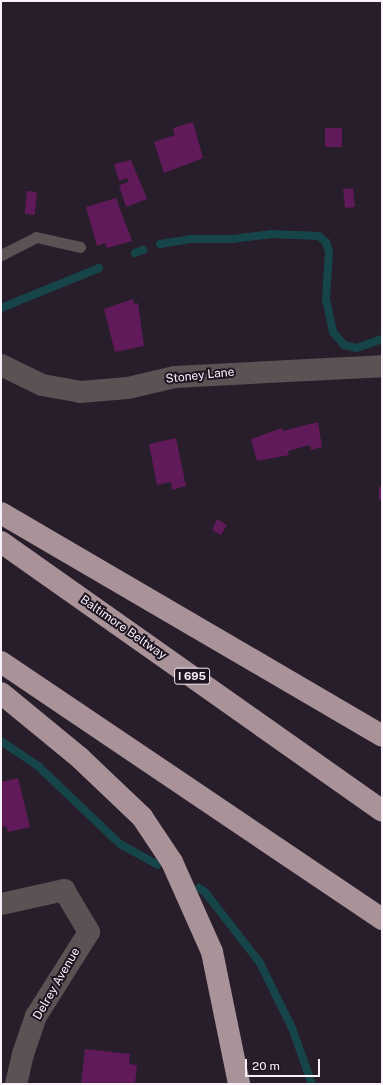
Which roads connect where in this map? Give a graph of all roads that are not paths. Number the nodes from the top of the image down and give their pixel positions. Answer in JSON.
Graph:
{"nodes":[{"id":1,"x":80,"y":246,"type":"dead end"},
{"id":2,"x":1,"y":255,"type":"edge"},
{"id":3,"x":1,"y":365,"type":"edge"},
{"id":4,"x":382,"y":366,"type":"edge"},
{"id":5,"x":1,"y":513,"type":"edge"},
{"id":6,"x":1,"y":542,"type":"edge"},
{"id":7,"x":1,"y":662,"type":"edge"},
{"id":8,"x":1,"y":693,"type":"edge"},
{"id":9,"x":382,"y":736,"type":"edge"},
{"id":10,"x":382,"y":811,"type":"edge"},
{"id":11,"x":1,"y":904,"type":"edge"},
{"id":12,"x":382,"y":919,"type":"edge"},
{"id":13,"x":16,"y":1084,"type":"edge"},
{"id":14,"x":239,"y":1084,"type":"edge"}],
"edges":[{"from":1,"to":2,"type":"lane"},
{"from":3,"to":4,"type":"street","name":"Stoney Lane"},
{"from":5,"to":9,"type":"highway"},
{"from":6,"to":10,"type":"highway","name":"Baltimore Beltway","number":"I 695"},
{"from":7,"to":12,"type":"highway"},
{"from":8,"to":14,"type":"highway"},
{"from":11,"to":13,"type":"street","name":"Delrey Avenue"}]}
